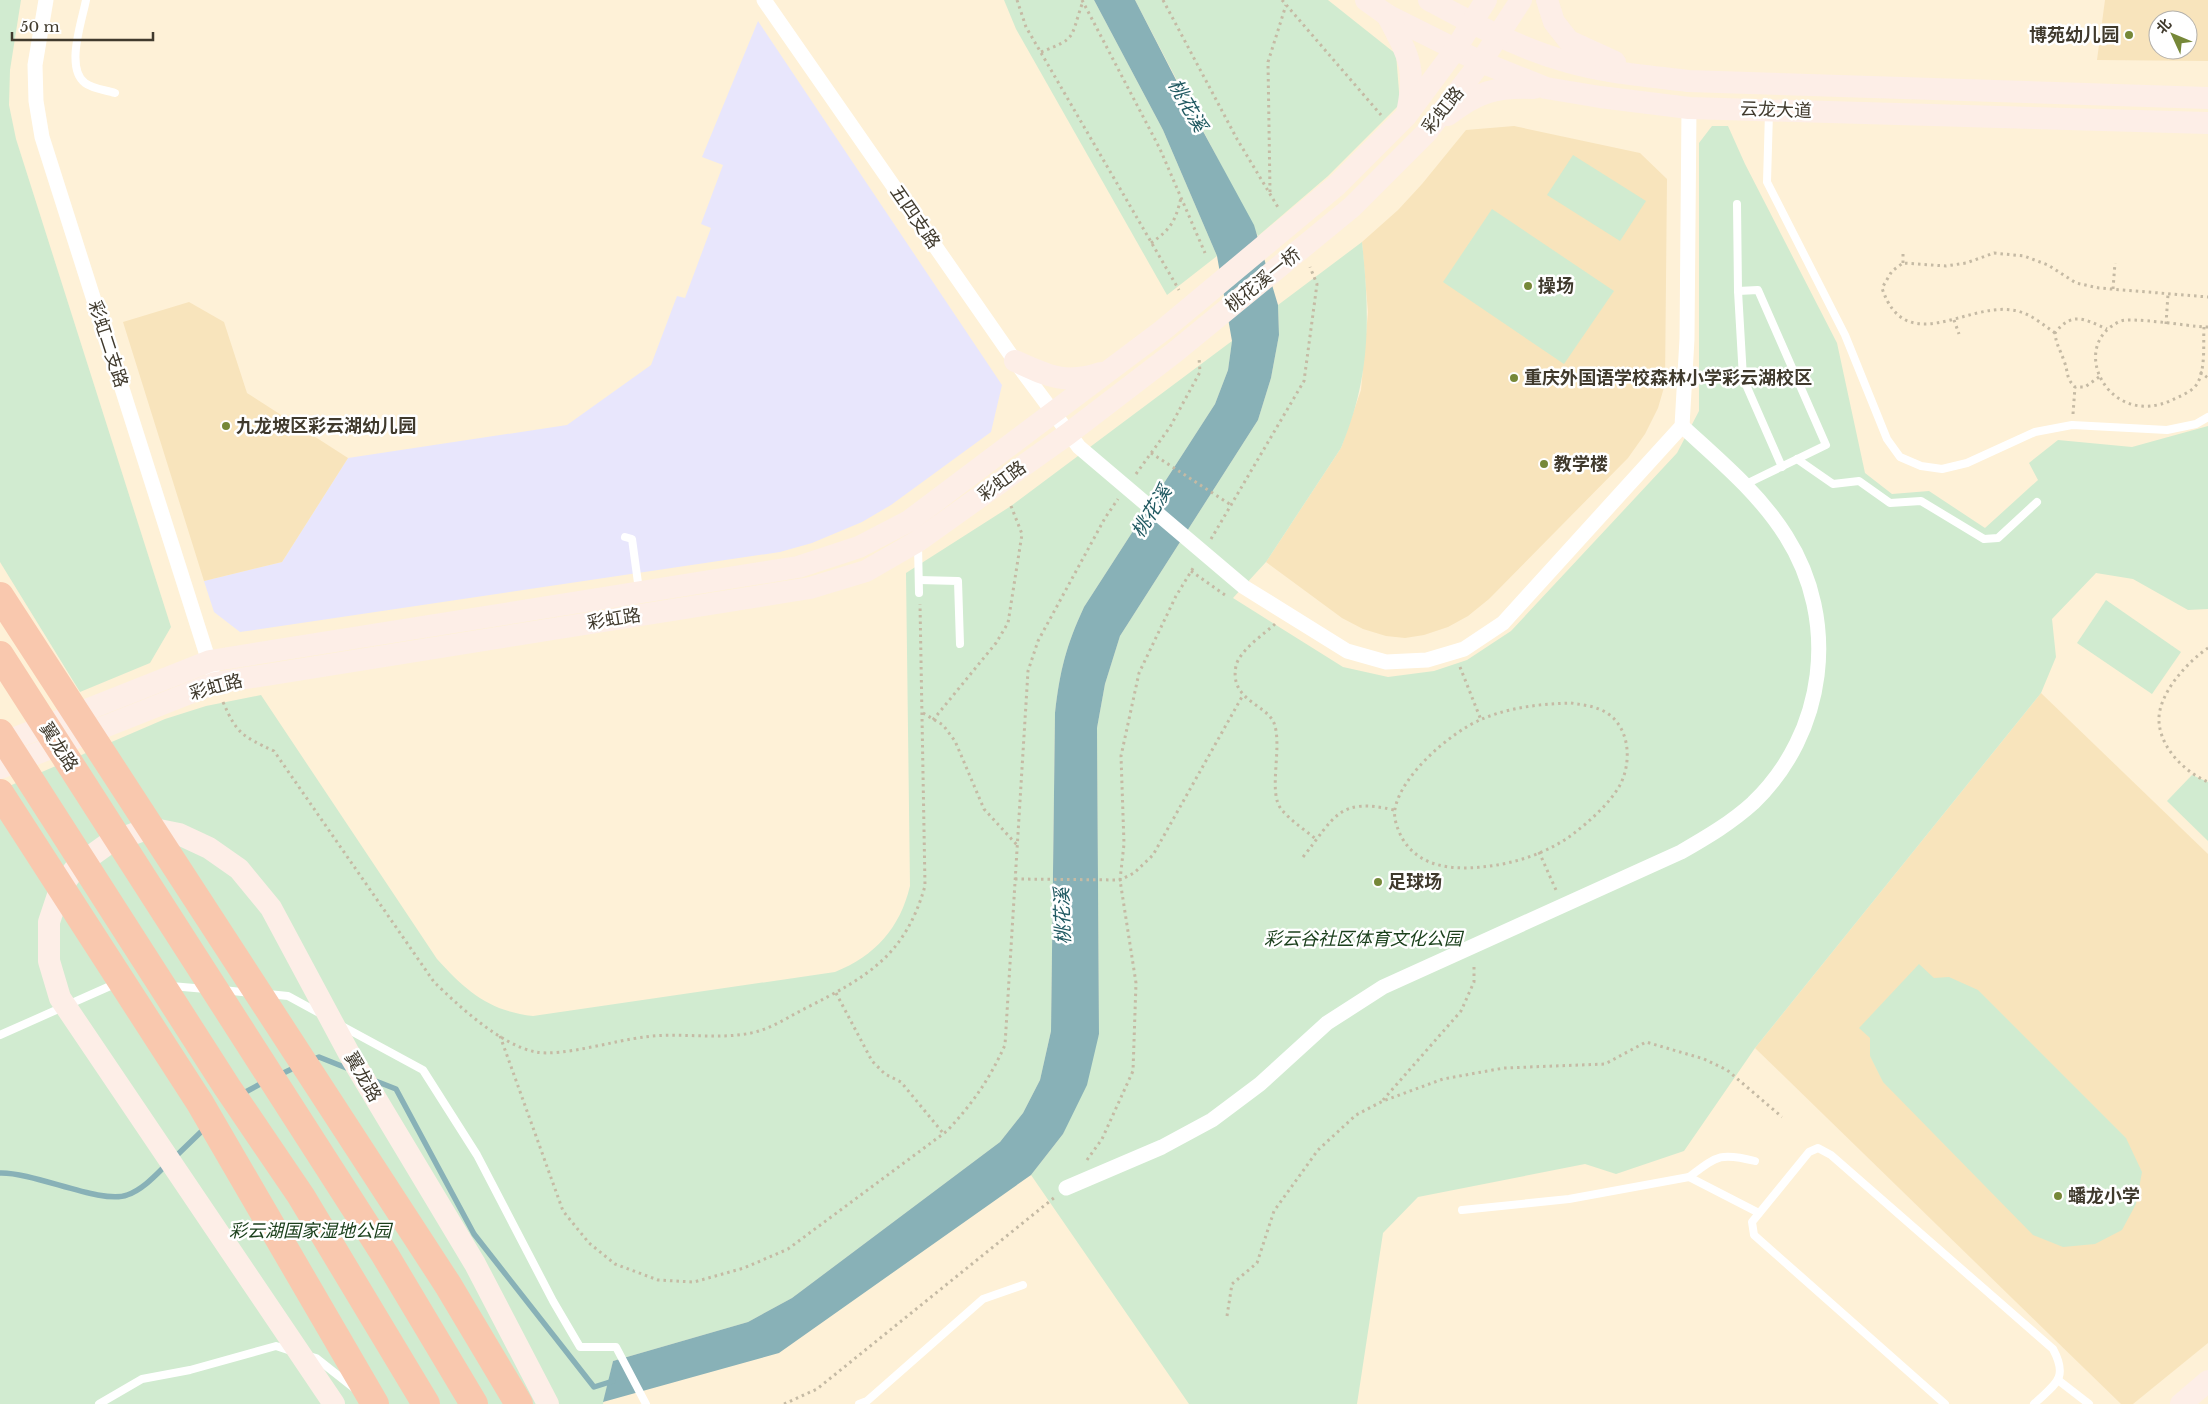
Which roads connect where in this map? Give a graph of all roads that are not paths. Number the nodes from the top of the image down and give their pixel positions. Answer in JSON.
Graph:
{"nodes":[{"id":1,"x":46,"y":0,"type":"edge"},
{"id":2,"x":86,"y":0,"type":"edge"},
{"id":3,"x":764,"y":0,"type":"edge"},
{"id":4,"x":1366,"y":0,"type":"edge"},
{"id":5,"x":1429,"y":0,"type":"edge"},
{"id":6,"x":1486,"y":0,"type":"edge"},
{"id":7,"x":1521,"y":0,"type":"edge"},
{"id":8,"x":1547,"y":0,"type":"edge"},
{"id":9,"x":1387,"y":15,"type":"junction"},
{"id":10,"x":1471,"y":23,"type":"junction"},
{"id":11,"x":1497,"y":37,"type":"junction"},
{"id":12,"x":1455,"y":50,"type":"junction"},
{"id":13,"x":1481,"y":62,"type":"junction"},
{"id":14,"x":1643,"y":76,"type":"junction"},
{"id":15,"x":1546,"y":88,"type":"junction"},
{"id":16,"x":116,"y":93,"type":"dead end"},
{"id":17,"x":2208,"y":98,"type":"edge"},
{"id":18,"x":1690,"y":108,"type":"junction"},
{"id":19,"x":1770,"y":110,"type":"junction"},
{"id":20,"x":1406,"y":116,"type":"junction"},
{"id":21,"x":2208,"y":122,"type":"edge"},
{"id":22,"x":1426,"y":133,"type":"junction"},
{"id":23,"x":1337,"y":185,"type":"joint"},
{"id":24,"x":1737,"y":204,"type":"dead end"},
{"id":25,"x":1352,"y":207,"type":"joint"},
{"id":26,"x":1738,"y":291,"type":"junction"},
{"id":27,"x":1163,"y":330,"type":"joint"},
{"id":28,"x":1175,"y":352,"type":"joint"},
{"id":29,"x":1015,"y":361,"type":"junction"},
{"id":30,"x":1111,"y":370,"type":"junction"},
{"id":31,"x":1054,"y":414,"type":"junction"},
{"id":32,"x":2208,"y":417,"type":"edge"},
{"id":33,"x":1682,"y":426,"type":"junction"},
{"id":34,"x":1073,"y":440,"type":"junction"},
{"id":35,"x":1797,"y":459,"type":"junction"},
{"id":36,"x":1782,"y":467,"type":"junction"},
{"id":37,"x":1746,"y":484,"type":"junction"},
{"id":38,"x":2037,"y":502,"type":"dead end"},
{"id":39,"x":625,"y":537,"type":"dead end"},
{"id":40,"x":918,"y":541,"type":"junction"},
{"id":41,"x":919,"y":580,"type":"junction"},
{"id":42,"x":640,"y":592,"type":"junction"},
{"id":43,"x":919,"y":593,"type":"road end"},
{"id":44,"x":0,"y":596,"type":"edge"},
{"id":45,"x":960,"y":644,"type":"dead end"},
{"id":46,"x":0,"y":655,"type":"edge"},
{"id":47,"x":210,"y":660,"type":"junction"},
{"id":48,"x":215,"y":684,"type":"junction"},
{"id":49,"x":0,"y":733,"type":"edge"},
{"id":50,"x":0,"y":744,"type":"edge"},
{"id":51,"x":0,"y":768,"type":"edge"},
{"id":52,"x":0,"y":793,"type":"edge"},
{"id":53,"x":131,"y":982,"type":"dead end"},
{"id":54,"x":151,"y":984,"type":"dead end"},
{"id":55,"x":0,"y":1035,"type":"edge"},
{"id":56,"x":227,"y":1087,"type":"junction"},
{"id":57,"x":1755,"y":1161,"type":"dead end"},
{"id":58,"x":1689,"y":1177,"type":"junction"},
{"id":59,"x":1066,"y":1188,"type":"road end"},
{"id":60,"x":1462,"y":1210,"type":"dead end"},
{"id":61,"x":1759,"y":1213,"type":"junction"},
{"id":62,"x":385,"y":1255,"type":"junction"},
{"id":63,"x":1023,"y":1285,"type":"dead end"},
{"id":64,"x":2058,"y":1380,"type":"junction"},
{"id":65,"x":2208,"y":1381,"type":"edge"},
{"id":66,"x":99,"y":1404,"type":"edge"},
{"id":67,"x":334,"y":1404,"type":"edge"},
{"id":68,"x":374,"y":1404,"type":"edge"},
{"id":69,"x":404,"y":1404,"type":"edge"},
{"id":70,"x":426,"y":1404,"type":"edge"},
{"id":71,"x":474,"y":1404,"type":"edge"},
{"id":72,"x":494,"y":1404,"type":"edge"},
{"id":73,"x":519,"y":1404,"type":"edge"},
{"id":74,"x":548,"y":1404,"type":"edge"},
{"id":75,"x":646,"y":1404,"type":"edge"},
{"id":76,"x":859,"y":1404,"type":"edge"},
{"id":77,"x":1945,"y":1404,"type":"edge"},
{"id":78,"x":2034,"y":1404,"type":"edge"},
{"id":79,"x":2089,"y":1404,"type":"edge"},
{"id":80,"x":2181,"y":1404,"type":"edge"}],
"edges":[{"from":1,"to":47,"type":"street","name":"彩虹二支路"},
{"from":2,"to":16,"type":"lane"},
{"from":3,"to":29,"type":"street","name":"五四支路"},
{"from":4,"to":9,"type":"main road","name":"云龙大道"},
{"from":5,"to":10,"type":"main road","name":"云龙大道"},
{"from":6,"to":10,"type":"main road","name":"彩虹路"},
{"from":7,"to":11,"type":"main road","name":"彩虹路"},
{"from":8,"to":14,"type":"main road"},
{"from":9,"to":12,"type":"main road","name":"云龙大道"},
{"from":9,"to":20,"type":"main road"},
{"from":10,"to":11,"type":"main road","name":"云龙大道"},
{"from":10,"to":12,"type":"main road","name":"彩虹路"},
{"from":11,"to":13,"type":"main road","name":"彩虹路"},
{"from":11,"to":14,"type":"main road","name":"云龙大道"},
{"from":12,"to":13,"type":"main road","name":"云龙大道"},
{"from":12,"to":20,"type":"main road","name":"彩虹路"},
{"from":13,"to":15,"type":"main road","name":"云龙大道"},
{"from":13,"to":22,"type":"main road","name":"彩虹路"},
{"from":14,"to":17,"type":"main road","name":"云龙大道"},
{"from":15,"to":18,"type":"main road","name":"云龙大道"},
{"from":15,"to":22,"type":"main road"},
{"from":18,"to":19,"type":"main road","name":"云龙大道"},
{"from":18,"to":33,"type":"street"},
{"from":19,"to":21,"type":"main road","name":"云龙大道"},
{"from":19,"to":32,"type":"lane"},
{"from":20,"to":23,"type":"main road","name":"彩虹路"},
{"from":22,"to":25,"type":"main road","name":"彩虹路"},
{"from":23,"to":27,"type":"main road","name":"桃花溪一桥"},
{"from":24,"to":26,"type":"lane"},
{"from":25,"to":28,"type":"main road","name":"桃花溪一桥"},
{"from":26,"to":35,"type":"lane"},
{"from":26,"to":36,"type":"lane"},
{"from":27,"to":30,"type":"main road","name":"彩虹路"},
{"from":28,"to":34,"type":"main road","name":"彩虹路"},
{"from":29,"to":30,"type":"main road"},
{"from":29,"to":31,"type":"street","name":"五四支路"},
{"from":30,"to":31,"type":"main road","name":"彩虹路"},
{"from":31,"to":34,"type":"street","name":"五四支路"},
{"from":31,"to":42,"type":"main road","name":"彩虹路"},
{"from":33,"to":34,"type":"street","name":"五四支路"},
{"from":33,"to":37,"type":"street"},
{"from":34,"to":40,"type":"main road","name":"彩虹路"},
{"from":35,"to":36,"type":"lane"},
{"from":35,"to":38,"type":"lane"},
{"from":36,"to":37,"type":"lane"},
{"from":37,"to":59,"type":"street"},
{"from":39,"to":42,"type":"lane"},
{"from":40,"to":41,"type":"lane"},
{"from":40,"to":48,"type":"main road","name":"彩虹路"},
{"from":41,"to":43,"type":"lane"},
{"from":41,"to":45,"type":"lane"},
{"from":42,"to":47,"type":"main road","name":"彩虹路"},
{"from":44,"to":73,"type":"highway"},
{"from":46,"to":62,"type":"highway","name":"翼龙路"},
{"from":47,"to":48,"type":"street","name":"彩虹二支路"},
{"from":47,"to":50,"type":"main road","name":"彩虹路"},
{"from":48,"to":51,"type":"main road","name":"彩虹路"},
{"from":49,"to":56,"type":"highway"},
{"from":52,"to":68,"type":"highway"},
{"from":53,"to":55,"type":"lane"},
{"from":54,"to":75,"type":"lane"},
{"from":56,"to":69,"type":"highway"},
{"from":56,"to":70,"type":"highway"},
{"from":57,"to":58,"type":"lane"},
{"from":58,"to":60,"type":"lane"},
{"from":58,"to":61,"type":"lane"},
{"from":61,"to":64,"type":"lane"},
{"from":61,"to":77,"type":"lane"},
{"from":62,"to":71,"type":"highway","name":"翼龙路"},
{"from":62,"to":72,"type":"highway"},
{"from":63,"to":76,"type":"lane"},
{"from":64,"to":78,"type":"lane"},
{"from":64,"to":79,"type":"lane"},
{"from":65,"to":80,"type":"main road"},
{"from":66,"to":68,"type":"lane"},
{"from":67,"to":74,"type":"main road","name":"翼龙路"}]}
